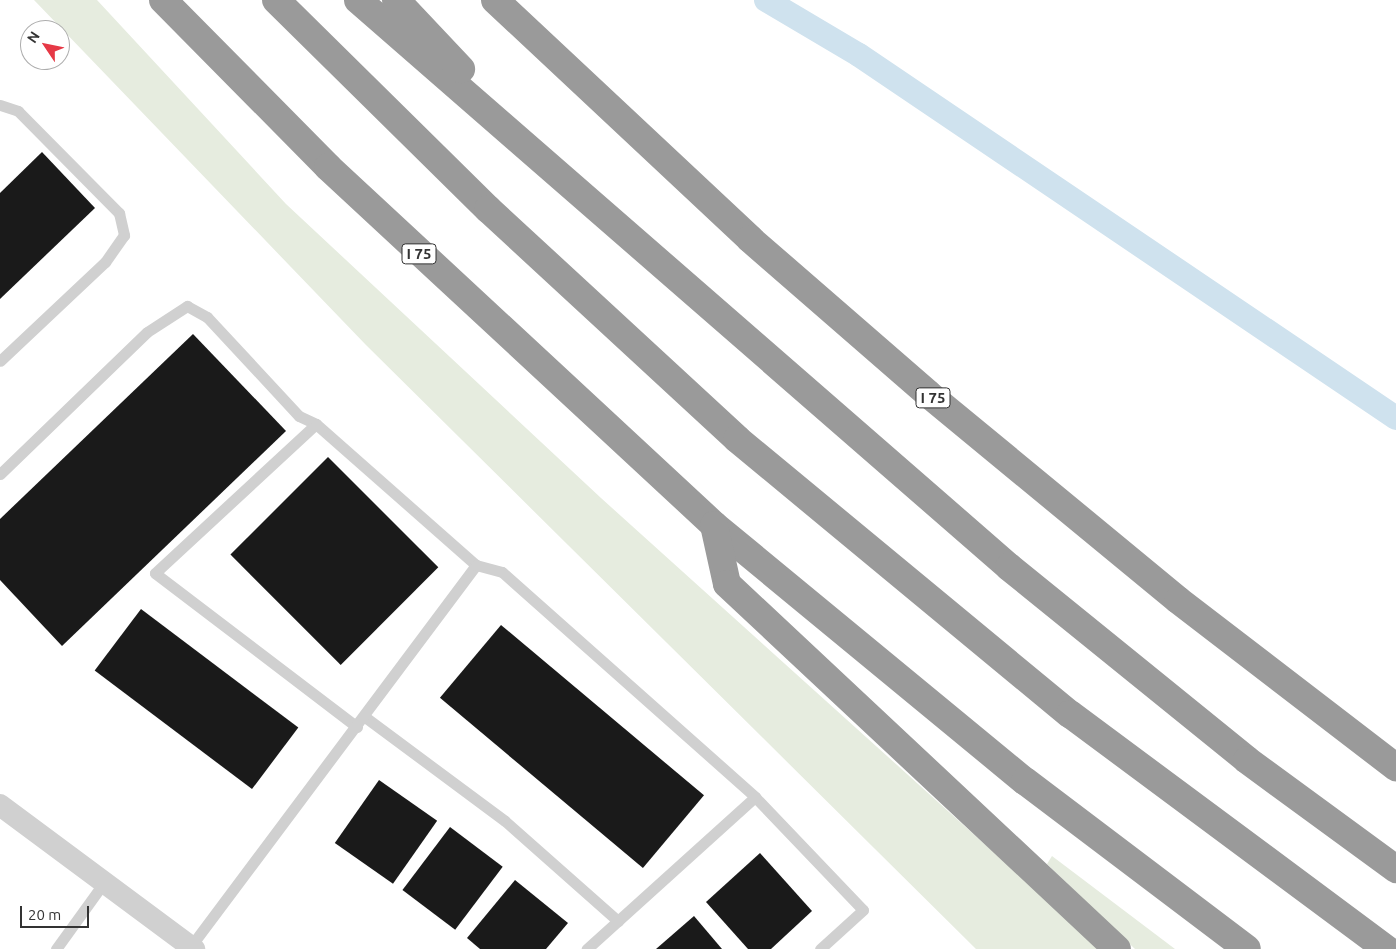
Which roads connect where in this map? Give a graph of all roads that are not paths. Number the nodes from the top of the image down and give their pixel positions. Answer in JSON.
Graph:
{"nodes":[{"id":1,"x":163,"y":0,"type":"edge"},
{"id":2,"x":276,"y":0,"type":"edge"},
{"id":3,"x":358,"y":0,"type":"edge"},
{"id":4,"x":396,"y":0,"type":"edge"},
{"id":5,"x":496,"y":0,"type":"edge"},
{"id":6,"x":0,"y":105,"type":"edge"},
{"id":7,"x":562,"y":175,"type":"junction"},
{"id":8,"x":0,"y":361,"type":"edge"},
{"id":9,"x":316,"y":424,"type":"junction"},
{"id":10,"x":0,"y":474,"type":"edge"},
{"id":11,"x":714,"y":525,"type":"junction"},
{"id":12,"x":476,"y":565,"type":"junction"},
{"id":13,"x":365,"y":717,"type":"junction"},
{"id":14,"x":357,"y":727,"type":"junction"},
{"id":15,"x":1396,"y":767,"type":"edge"},
{"id":16,"x":754,"y":797,"type":"junction"},
{"id":17,"x":0,"y":805,"type":"edge"},
{"id":18,"x":1396,"y":869,"type":"edge"},
{"id":19,"x":105,"y":881,"type":"junction"},
{"id":20,"x":618,"y":921,"type":"junction"},
{"id":21,"x":193,"y":948,"type":"edge"},
{"id":22,"x":56,"y":949,"type":"edge"},
{"id":23,"x":587,"y":949,"type":"edge"},
{"id":24,"x":820,"y":949,"type":"edge"},
{"id":25,"x":1117,"y":949,"type":"edge"},
{"id":26,"x":1247,"y":949,"type":"edge"},
{"id":27,"x":1386,"y":949,"type":"edge"}],
"edges":[{"from":1,"to":11,"type":"highway","number":"I 75"},
{"from":2,"to":27,"type":"highway"},
{"from":3,"to":7,"type":"highway"},
{"from":4,"to":7,"type":"highway"},
{"from":5,"to":15,"type":"highway","number":"I 75"},
{"from":6,"to":8,"type":"lane"},
{"from":7,"to":18,"type":"highway"},
{"from":9,"to":10,"type":"lane"},
{"from":9,"to":12,"type":"lane"},
{"from":9,"to":14,"type":"lane"},
{"from":11,"to":25,"type":"highway"},
{"from":11,"to":26,"type":"highway","number":"I 75"},
{"from":12,"to":13,"type":"lane"},
{"from":12,"to":16,"type":"lane"},
{"from":13,"to":14,"type":"lane"},
{"from":13,"to":20,"type":"lane"},
{"from":14,"to":21,"type":"lane"},
{"from":16,"to":20,"type":"lane"},
{"from":16,"to":24,"type":"lane"},
{"from":17,"to":19,"type":"street"},
{"from":19,"to":21,"type":"street"},
{"from":19,"to":22,"type":"lane"},
{"from":20,"to":23,"type":"lane"}]}
